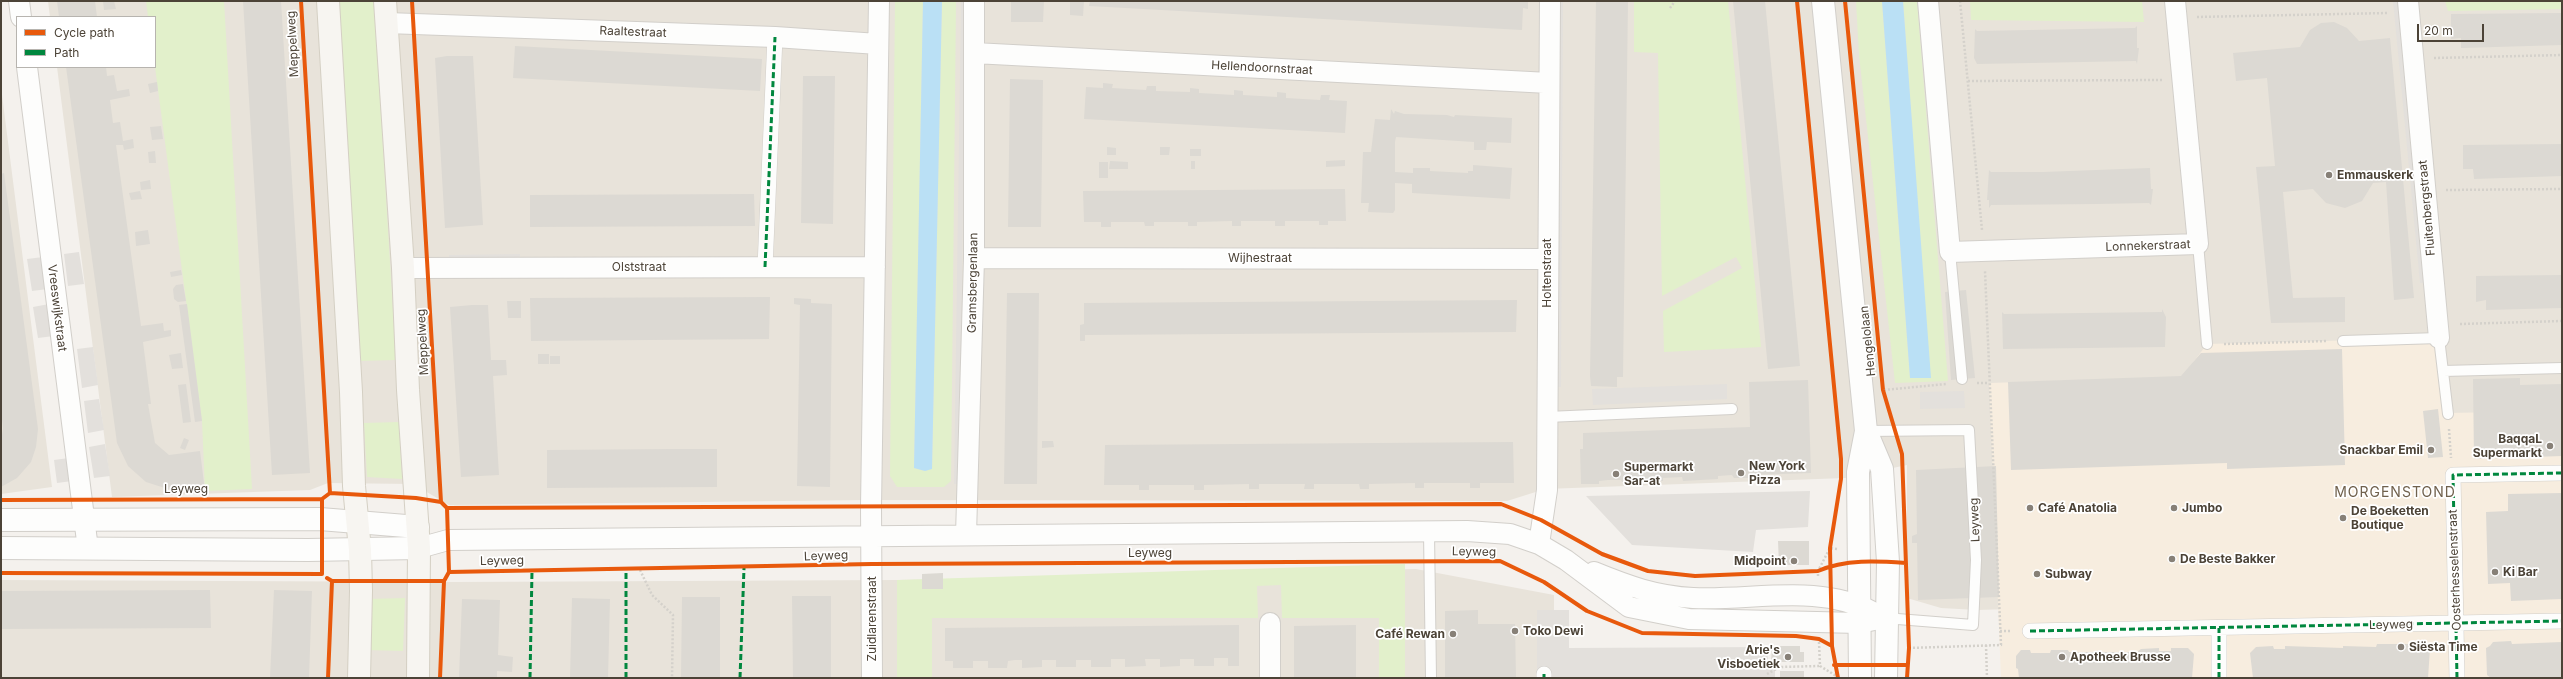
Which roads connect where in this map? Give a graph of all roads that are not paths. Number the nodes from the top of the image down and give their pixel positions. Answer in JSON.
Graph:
{"nodes":[{"id":1,"x":19,"y":1,"type":"edge"},
{"id":2,"x":328,"y":1,"type":"edge"},
{"id":3,"x":385,"y":1,"type":"edge"},
{"id":4,"x":879,"y":1,"type":"edge"},
{"id":5,"x":974,"y":1,"type":"edge"},
{"id":6,"x":1550,"y":1,"type":"edge"},
{"id":7,"x":1823,"y":1,"type":"edge"},
{"id":8,"x":1928,"y":1,"type":"edge"},
{"id":9,"x":2408,"y":1,"type":"edge"},
{"id":10,"x":2176,"y":9,"type":"edge"},
{"id":11,"x":21,"y":16,"type":"edge"},
{"id":12,"x":387,"y":23,"type":"junction"},
{"id":13,"x":775,"y":37,"type":"junction"},
{"id":14,"x":878,"y":44,"type":"junction"},
{"id":15,"x":974,"y":53,"type":"junction"},
{"id":16,"x":27,"y":68,"type":"edge"},
{"id":17,"x":1549,"y":83,"type":"junction"},
{"id":18,"x":2198,"y":244,"type":"junction"},
{"id":19,"x":1950,"y":252,"type":"junction"},
{"id":20,"x":974,"y":258,"type":"junction"},
{"id":21,"x":1546,"y":259,"type":"junction"},
{"id":22,"x":765,"y":267,"type":"junction"},
{"id":23,"x":875,"y":267,"type":"junction"},
{"id":24,"x":403,"y":268,"type":"junction"},
{"id":25,"x":2438,"y":331,"type":"junction"},
{"id":26,"x":2343,"y":341,"type":"road end"},
{"id":27,"x":2207,"y":344,"type":"road end"},
{"id":28,"x":2562,"y":368,"type":"edge"},
{"id":29,"x":2443,"y":371,"type":"junction"},
{"id":30,"x":1962,"y":379,"type":"dead end"},
{"id":31,"x":1732,"y":409,"type":"dead end"},
{"id":32,"x":2448,"y":414,"type":"road end"},
{"id":33,"x":1547,"y":417,"type":"junction"},
{"id":34,"x":1866,"y":431,"type":"junction"},
{"id":35,"x":2562,"y":473,"type":"edge"},
{"id":36,"x":84,"y":519,"type":"junction"},
{"id":37,"x":1,"y":520,"type":"edge"},
{"id":38,"x":358,"y":520,"type":"junction"},
{"id":39,"x":418,"y":527,"type":"junction"},
{"id":40,"x":1429,"y":532,"type":"junction"},
{"id":41,"x":871,"y":535,"type":"junction"},
{"id":42,"x":966,"y":535,"type":"junction"},
{"id":43,"x":448,"y":540,"type":"junction"},
{"id":44,"x":1539,"y":544,"type":"junction"},
{"id":45,"x":1,"y":548,"type":"edge"},
{"id":46,"x":419,"y":548,"type":"junction"},
{"id":47,"x":88,"y":550,"type":"junction"},
{"id":48,"x":360,"y":550,"type":"junction"},
{"id":49,"x":1566,"y":560,"type":"junction"},
{"id":50,"x":1859,"y":614,"type":"junction"},
{"id":51,"x":1885,"y":618,"type":"junction"},
{"id":52,"x":2562,"y":621,"type":"edge"},
{"id":53,"x":1270,"y":623,"type":"dead end"},
{"id":54,"x":2457,"y":624,"type":"junction"},
{"id":55,"x":2219,"y":628,"type":"junction"},
{"id":56,"x":2030,"y":630,"type":"dead end"},
{"id":57,"x":1892,"y":669,"type":"edge"},
{"id":58,"x":1859,"y":672,"type":"edge"},
{"id":59,"x":359,"y":678,"type":"edge"},
{"id":60,"x":418,"y":678,"type":"edge"},
{"id":61,"x":872,"y":678,"type":"edge"},
{"id":62,"x":1270,"y":678,"type":"edge"},
{"id":63,"x":1431,"y":678,"type":"edge"},
{"id":64,"x":2219,"y":678,"type":"edge"},
{"id":65,"x":2458,"y":678,"type":"edge"}],
"edges":[{"from":1,"to":11,"type":"street"},
{"from":2,"to":38,"type":"main road"},
{"from":3,"to":12,"type":"main road","name":"Meppelweg"},
{"from":4,"to":14,"type":"street"},
{"from":5,"to":15,"type":"street","name":"Gramsbergenlaan"},
{"from":6,"to":17,"type":"street","name":"Holtenstraat"},
{"from":7,"to":34,"type":"street","name":"Hengelolaan"},
{"from":8,"to":19,"type":"street"},
{"from":9,"to":25,"type":"street","name":"Fluitenbergstraat"},
{"from":10,"to":18,"type":"street","name":"Lonnekerstraat"},
{"from":12,"to":13,"type":"street","name":"Raaltestraat"},
{"from":12,"to":24,"type":"main road","name":"Meppelweg"},
{"from":13,"to":14,"type":"street","name":"Raaltestraat"},
{"from":13,"to":22,"type":"street"},
{"from":14,"to":23,"type":"street"},
{"from":15,"to":17,"type":"street","name":"Hellendoornstraat"},
{"from":15,"to":20,"type":"street","name":"Gramsbergenlaan"},
{"from":16,"to":36,"type":"street","name":"Vreeswijkstraat"},
{"from":17,"to":21,"type":"street","name":"Holtenstraat"},
{"from":18,"to":19,"type":"street","name":"Lonnekerstraat"},
{"from":18,"to":27,"type":"lane"},
{"from":19,"to":30,"type":"lane"},
{"from":20,"to":21,"type":"street","name":"Wijhestraat"},
{"from":20,"to":42,"type":"street","name":"Gramsbergenlaan"},
{"from":21,"to":33,"type":"street","name":"Holtenstraat"},
{"from":22,"to":23,"type":"street","name":"Olststraat"},
{"from":22,"to":24,"type":"street","name":"Olststraat"},
{"from":23,"to":41,"type":"street"},
{"from":24,"to":39,"type":"main road","name":"Meppelweg"},
{"from":25,"to":26,"type":"lane"},
{"from":25,"to":29,"type":"lane","name":"Fluitenbergstraat"},
{"from":28,"to":29,"type":"lane"},
{"from":29,"to":32,"type":"lane","name":"Fluitenbergstraat"},
{"from":31,"to":33,"type":"lane"},
{"from":33,"to":44,"type":"street","name":"Holtenstraat"},
{"from":34,"to":50,"type":"street","name":"Hengelolaan"},
{"from":34,"to":51,"type":"street","name":"Hengelolaan"},
{"from":34,"to":51,"type":"lane","name":"Leyweg"},
{"from":35,"to":54,"type":"street","name":"Oosterhesselenstraat"},
{"from":36,"to":37,"type":"street","name":"Leyweg"},
{"from":36,"to":38,"type":"street","name":"Leyweg"},
{"from":36,"to":47,"type":"street","name":"Vreeswijkstraat"},
{"from":38,"to":39,"type":"street","name":"Leyweg"},
{"from":38,"to":48,"type":"main road"},
{"from":39,"to":43,"type":"street","name":"Leyweg"},
{"from":39,"to":46,"type":"main road","name":"Meppelweg"},
{"from":40,"to":42,"type":"street","name":"Leyweg"},
{"from":40,"to":44,"type":"street","name":"Leyweg"},
{"from":40,"to":63,"type":"lane"},
{"from":41,"to":42,"type":"street","name":"Leyweg"},
{"from":41,"to":43,"type":"street","name":"Leyweg"},
{"from":41,"to":61,"type":"street","name":"Zuidlarenstraat"},
{"from":43,"to":46,"type":"street","name":"Leyweg"},
{"from":44,"to":49,"type":"street","name":"Leyweg"},
{"from":45,"to":47,"type":"street","name":"Leyweg"},
{"from":46,"to":48,"type":"street","name":"Leyweg"},
{"from":46,"to":60,"type":"main road","name":"Meppelweg"},
{"from":47,"to":48,"type":"street","name":"Leyweg"},
{"from":48,"to":59,"type":"main road"},
{"from":49,"to":50,"type":"street","name":"Leyweg"},
{"from":49,"to":50,"type":"street","name":"Leyweg"},
{"from":50,"to":51,"type":"street","name":"Leyweg"},
{"from":50,"to":58,"type":"street","name":"Hengelolaan"},
{"from":51,"to":57,"type":"street","name":"Hengelolaan"},
{"from":52,"to":54,"type":"street","name":"Leyweg"},
{"from":53,"to":62,"type":"street"},
{"from":54,"to":55,"type":"street","name":"Leyweg"},
{"from":54,"to":65,"type":"street","name":"Oosterhesselenstraat"},
{"from":55,"to":56,"type":"street","name":"Leyweg"},
{"from":55,"to":64,"type":"street"}]}
